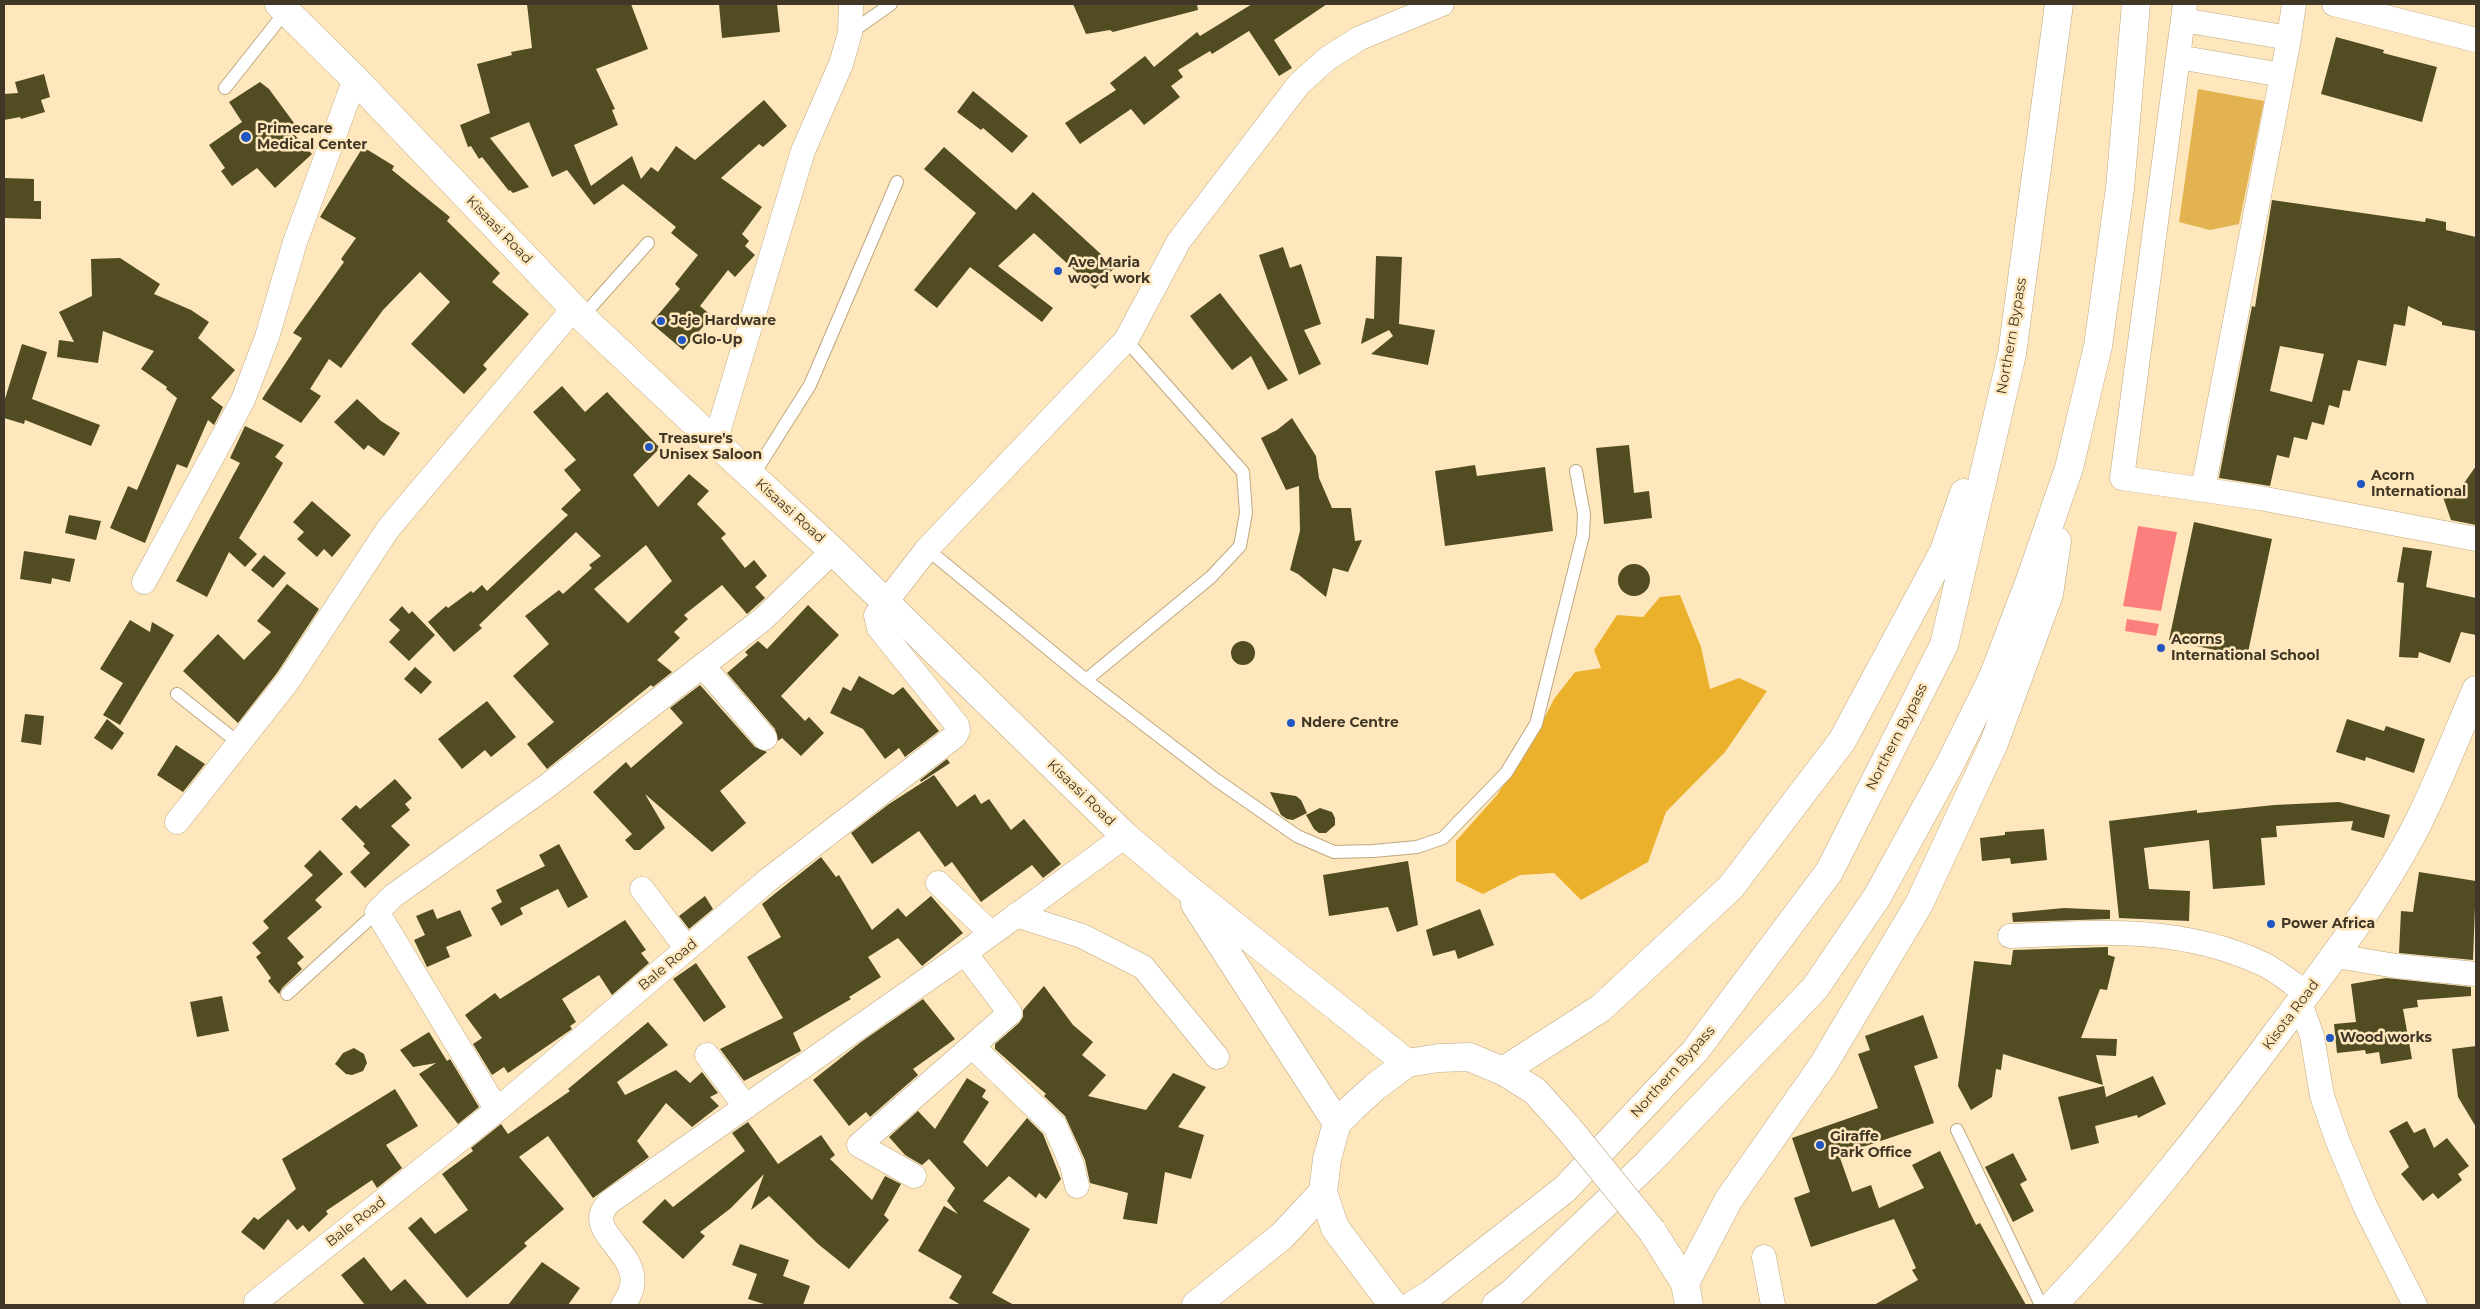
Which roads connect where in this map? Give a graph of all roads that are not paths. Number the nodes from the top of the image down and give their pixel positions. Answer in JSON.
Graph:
{"nodes":[{"id":1,"x":851,"y":4,"type":"edge"},
{"id":2,"x":891,"y":4,"type":"edge"},
{"id":3,"x":1442,"y":4,"type":"edge"},
{"id":4,"x":2059,"y":4,"type":"edge"},
{"id":5,"x":2136,"y":4,"type":"edge"},
{"id":6,"x":2294,"y":4,"type":"edge"},
{"id":7,"x":2334,"y":4,"type":"edge"},
{"id":8,"x":283,"y":7,"type":"edge"},
{"id":9,"x":2184,"y":12,"type":"edge"},
{"id":10,"x":850,"y":33,"type":"junction"},
{"id":11,"x":2289,"y":38,"type":"junction"},
{"id":12,"x":2476,"y":40,"type":"edge"},
{"id":13,"x":2178,"y":57,"type":"junction"},
{"id":14,"x":2282,"y":75,"type":"junction"},
{"id":15,"x":355,"y":79,"type":"junction"},
{"id":16,"x":225,"y":88,"type":"dead end"},
{"id":17,"x":897,"y":182,"type":"dead end"},
{"id":18,"x":648,"y":243,"type":"dead end"},
{"id":19,"x":578,"y":312,"type":"junction"},
{"id":20,"x":1126,"y":340,"type":"junction"},
{"id":21,"x":2012,"y":354,"type":"junction"},
{"id":22,"x":715,"y":442,"type":"junction"},
{"id":23,"x":2069,"y":468,"type":"junction"},
{"id":24,"x":1576,"y":471,"type":"dead end"},
{"id":25,"x":752,"y":477,"type":"junction"},
{"id":26,"x":2203,"y":489,"type":"junction"},
{"id":27,"x":2476,"y":539,"type":"edge"},
{"id":28,"x":927,"y":550,"type":"junction"},
{"id":29,"x":834,"y":551,"type":"junction"},
{"id":30,"x":144,"y":582,"type":"dead end"},
{"id":31,"x":884,"y":602,"type":"junction"},
{"id":32,"x":703,"y":666,"type":"junction"},
{"id":33,"x":1086,"y":680,"type":"junction"},
{"id":34,"x":2476,"y":690,"type":"edge"},
{"id":35,"x":177,"y":694,"type":"dead end"},
{"id":36,"x":765,"y":738,"type":"dead end"},
{"id":37,"x":240,"y":744,"type":"junction"},
{"id":38,"x":176,"y":822,"type":"dead end"},
{"id":39,"x":1125,"y":836,"type":"junction"},
{"id":40,"x":938,"y":883,"type":"dead end"},
{"id":41,"x":1182,"y":884,"type":"junction"},
{"id":42,"x":642,"y":889,"type":"dead end"},
{"id":43,"x":377,"y":912,"type":"junction"},
{"id":44,"x":1016,"y":915,"type":"junction"},
{"id":45,"x":991,"y":933,"type":"junction"},
{"id":46,"x":2010,"y":936,"type":"dead end"},
{"id":47,"x":687,"y":949,"type":"junction"},
{"id":48,"x":965,"y":953,"type":"junction"},
{"id":49,"x":2336,"y":956,"type":"junction"},
{"id":50,"x":2476,"y":974,"type":"edge"},
{"id":51,"x":287,"y":994,"type":"dead end"},
{"id":52,"x":2303,"y":998,"type":"junction"},
{"id":53,"x":973,"y":1047,"type":"junction"},
{"id":54,"x":707,"y":1055,"type":"dead end"},
{"id":55,"x":1217,"y":1057,"type":"dead end"},
{"id":56,"x":1407,"y":1064,"type":"junction"},
{"id":57,"x":1503,"y":1071,"type":"junction"},
{"id":58,"x":746,"y":1107,"type":"junction"},
{"id":59,"x":497,"y":1110,"type":"junction"},
{"id":60,"x":1337,"y":1123,"type":"junction"},
{"id":61,"x":1957,"y":1130,"type":"dead end"},
{"id":62,"x":914,"y":1176,"type":"dead end"},
{"id":63,"x":1077,"y":1186,"type":"dead end"},
{"id":64,"x":1323,"y":1192,"type":"junction"},
{"id":65,"x":1764,"y":1257,"type":"dead end"},
{"id":66,"x":1687,"y":1294,"type":"edge"},
{"id":67,"x":256,"y":1302,"type":"dead end"},
{"id":68,"x":623,"y":1305,"type":"edge"},
{"id":69,"x":1196,"y":1305,"type":"edge"},
{"id":70,"x":1393,"y":1305,"type":"edge"},
{"id":71,"x":1413,"y":1305,"type":"edge"},
{"id":72,"x":1496,"y":1305,"type":"edge"},
{"id":73,"x":1772,"y":1305,"type":"edge"},
{"id":74,"x":2041,"y":1305,"type":"edge"},
{"id":75,"x":2053,"y":1305,"type":"edge"},
{"id":76,"x":2416,"y":1305,"type":"edge"}],
"edges":[{"from":1,"to":10,"type":"street"},
{"from":2,"to":10,"type":"lane"},
{"from":3,"to":20,"type":"street"},
{"from":4,"to":21,"type":"main road","name":"Northern Bypass"},
{"from":5,"to":23,"type":"main road"},
{"from":6,"to":11,"type":"street"},
{"from":7,"to":12,"type":"street"},
{"from":8,"to":15,"type":"main road","name":"Kisaasi Road"},
{"from":8,"to":16,"type":"lane"},
{"from":9,"to":11,"type":"street"},
{"from":9,"to":13,"type":"street"},
{"from":10,"to":22,"type":"street"},
{"from":11,"to":14,"type":"street"},
{"from":13,"to":14,"type":"street"},
{"from":13,"to":26,"type":"street"},
{"from":14,"to":26,"type":"street"},
{"from":15,"to":19,"type":"main road","name":"Kisaasi Road"},
{"from":15,"to":30,"type":"street"},
{"from":17,"to":25,"type":"lane"},
{"from":18,"to":19,"type":"lane"},
{"from":19,"to":22,"type":"main road","name":"Kisaasi Road"},
{"from":19,"to":37,"type":"street"},
{"from":20,"to":28,"type":"street"},
{"from":20,"to":33,"type":"lane"},
{"from":21,"to":57,"type":"main road"},
{"from":21,"to":71,"type":"main road","name":"Northern Bypass"},
{"from":22,"to":25,"type":"main road","name":"Kisaasi Road"},
{"from":23,"to":66,"type":"main road"},
{"from":23,"to":72,"type":"main road"},
{"from":24,"to":33,"type":"lane"},
{"from":25,"to":29,"type":"main road","name":"Kisaasi Road"},
{"from":26,"to":27,"type":"street"},
{"from":28,"to":31,"type":"street"},
{"from":28,"to":33,"type":"lane"},
{"from":29,"to":31,"type":"main road","name":"Kisaasi Road"},
{"from":29,"to":32,"type":"street"},
{"from":31,"to":39,"type":"main road","name":"Kisaasi Road"},
{"from":31,"to":47,"type":"street","name":"Bale Road"},
{"from":32,"to":36,"type":"street"},
{"from":32,"to":43,"type":"street"},
{"from":34,"to":49,"type":"main road","name":"Kisota Road"},
{"from":35,"to":37,"type":"lane"},
{"from":37,"to":38,"type":"street"},
{"from":39,"to":41,"type":"main road","name":"Kisaasi Road"},
{"from":39,"to":44,"type":"street"},
{"from":40,"to":45,"type":"street"},
{"from":41,"to":56,"type":"main road","name":"Kisaasi Road"},
{"from":41,"to":60,"type":"main road","name":"Kisaasi Road"},
{"from":42,"to":47,"type":"street"},
{"from":43,"to":51,"type":"lane"},
{"from":43,"to":59,"type":"street"},
{"from":44,"to":45,"type":"street"},
{"from":44,"to":55,"type":"street"},
{"from":45,"to":48,"type":"street"},
{"from":46,"to":52,"type":"street"},
{"from":47,"to":59,"type":"street","name":"Bale Road"},
{"from":48,"to":53,"type":"street"},
{"from":48,"to":58,"type":"street"},
{"from":49,"to":50,"type":"street"},
{"from":49,"to":52,"type":"main road","name":"Kisota Road"},
{"from":52,"to":75,"type":"main road","name":"Kisota Road"},
{"from":52,"to":76,"type":"street"},
{"from":53,"to":62,"type":"street"},
{"from":53,"to":63,"type":"street"},
{"from":54,"to":58,"type":"street"},
{"from":56,"to":57,"type":"main road"},
{"from":56,"to":60,"type":"main road"},
{"from":57,"to":66,"type":"main road","bridge":true},
{"from":58,"to":68,"type":"street"},
{"from":59,"to":67,"type":"street","name":"Bale Road"},
{"from":60,"to":64,"type":"main road"},
{"from":61,"to":74,"type":"lane"},
{"from":64,"to":69,"type":"main road"},
{"from":64,"to":70,"type":"main road"},
{"from":65,"to":73,"type":"street"}]}
